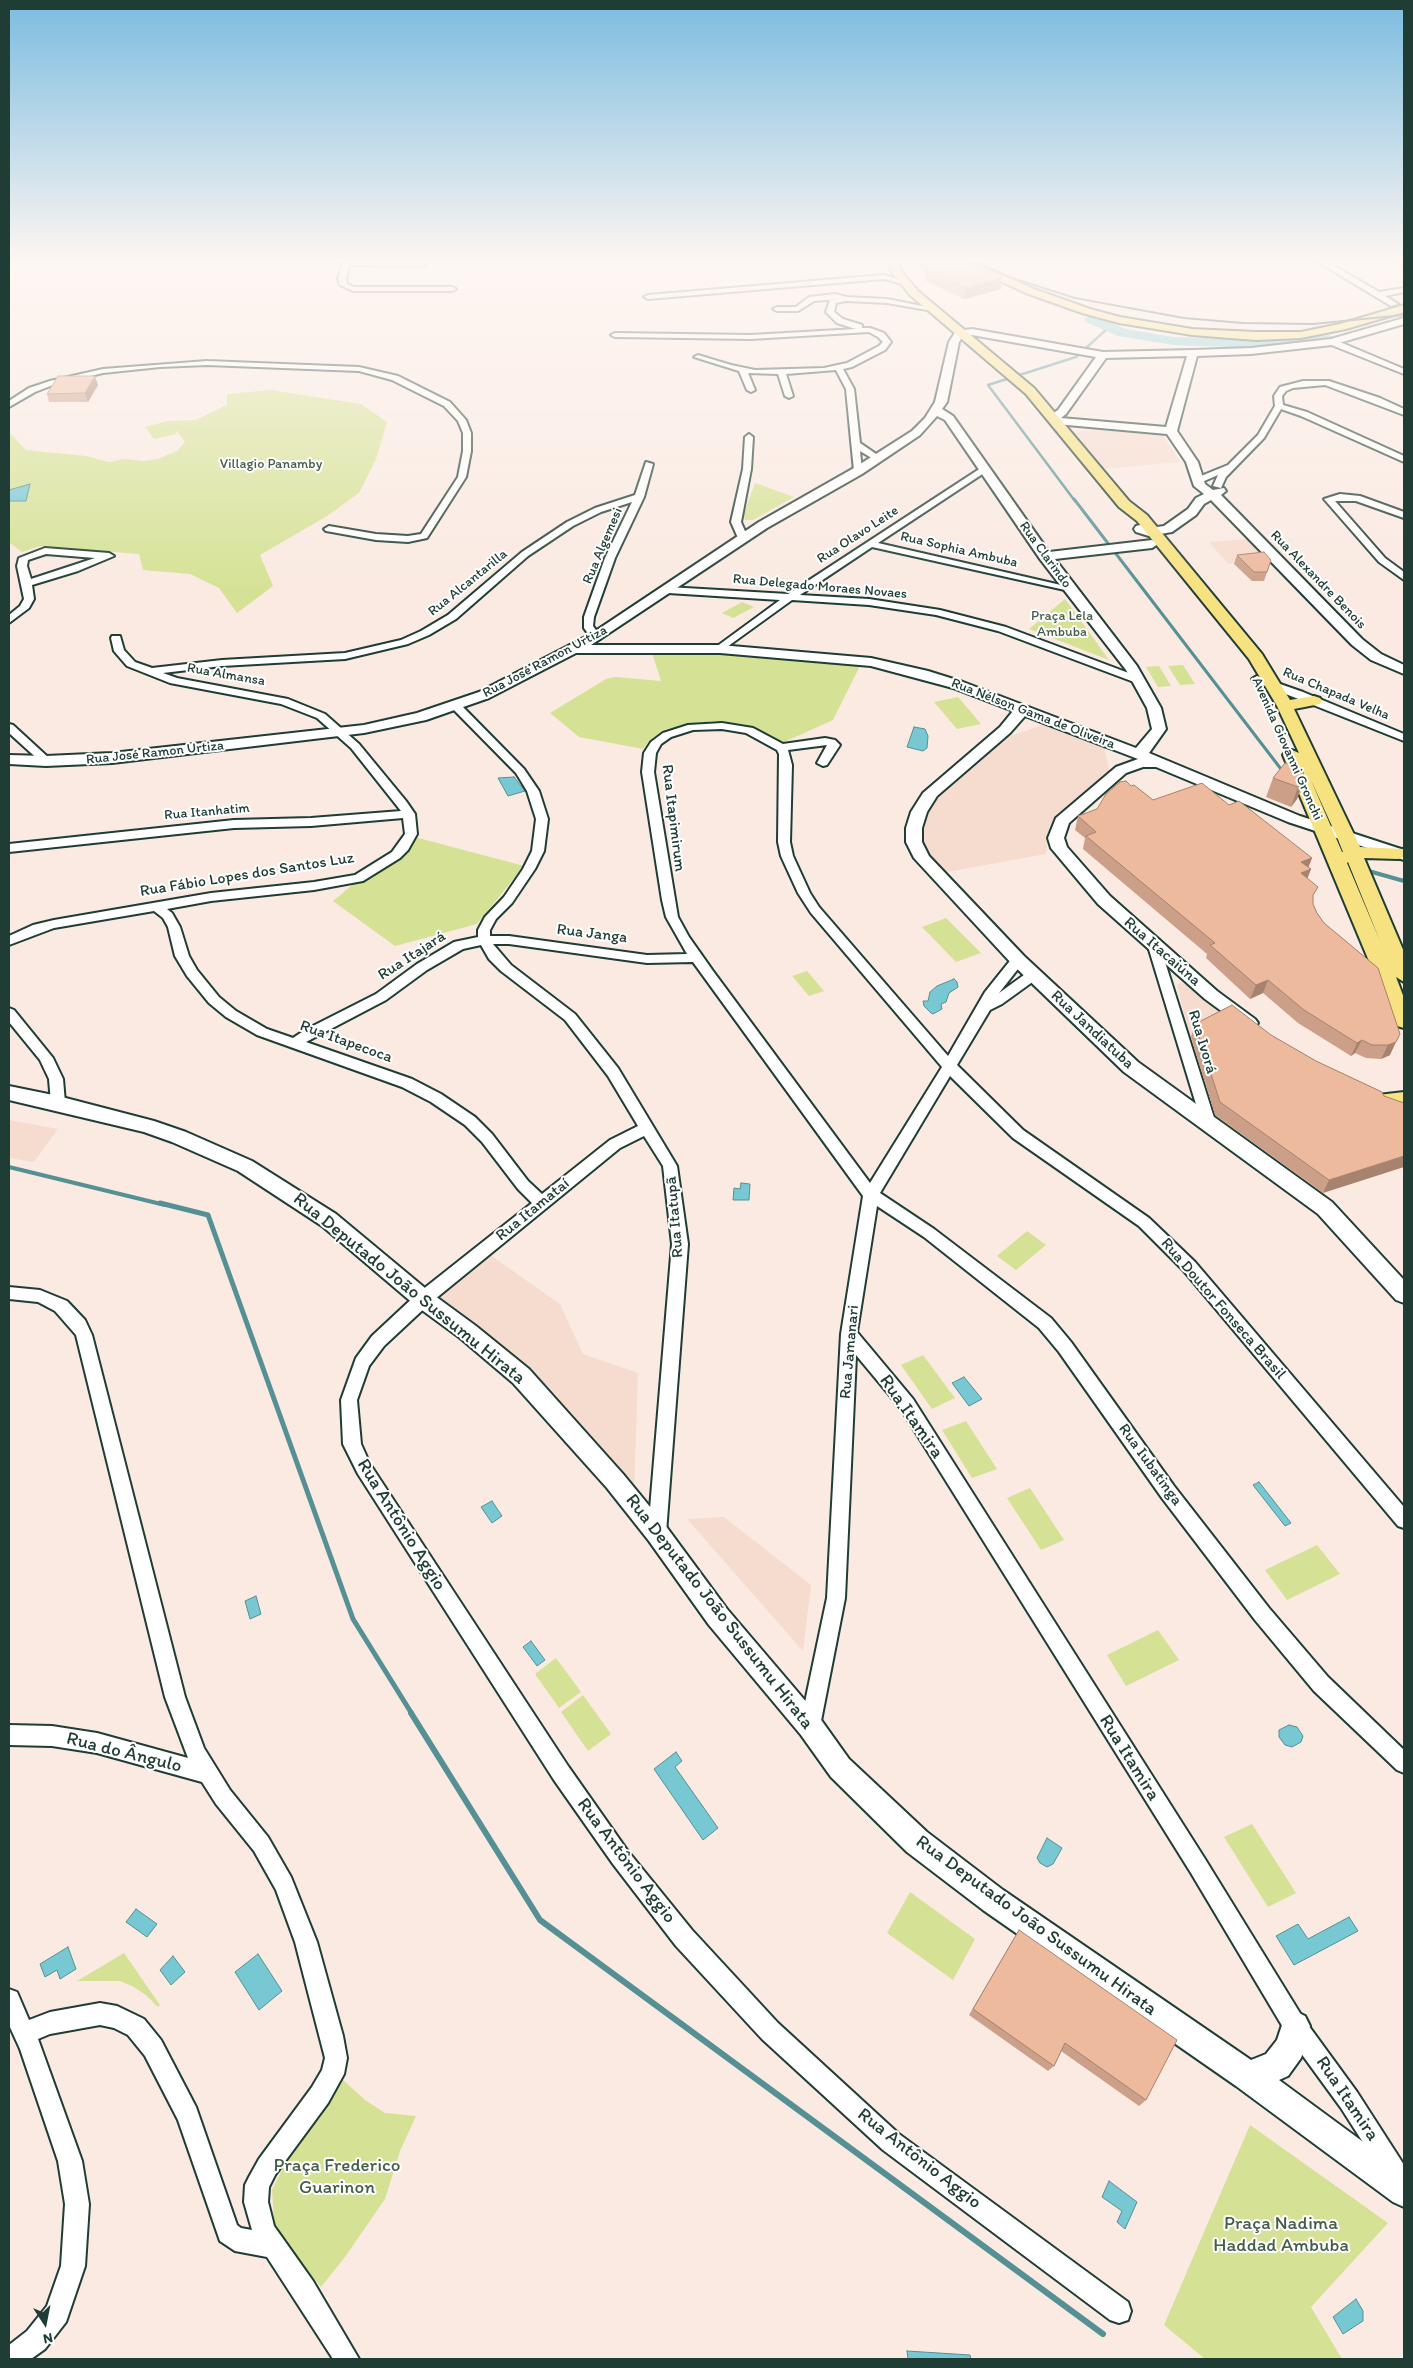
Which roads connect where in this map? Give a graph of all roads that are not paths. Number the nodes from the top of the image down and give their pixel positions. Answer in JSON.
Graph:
{"nodes":[{"id":1,"x":115,"y":371,"type":"edge"},
{"id":2,"x":365,"y":371,"type":"edge"},
{"id":3,"x":743,"y":371,"type":"joint"},
{"id":4,"x":803,"y":371,"type":"edge"},
{"id":5,"x":840,"y":371,"type":"edge"},
{"id":6,"x":948,"y":371,"type":"edge"},
{"id":7,"x":1008,"y":371,"type":"edge"},
{"id":8,"x":1092,"y":371,"type":"edge"},
{"id":9,"x":1188,"y":371,"type":"edge"},
{"id":10,"x":781,"y":372,"type":"junction"},
{"id":11,"x":751,"y":390,"type":"dead end"},
{"id":12,"x":789,"y":396,"type":"dead end"},
{"id":13,"x":1070,"y":400,"type":"junction"},
{"id":14,"x":1039,"y":402,"type":"junction"},
{"id":15,"x":9,"y":405,"type":"edge"},
{"id":16,"x":1279,"y":406,"type":"junction"},
{"id":17,"x":936,"y":410,"type":"junction"},
{"id":18,"x":1404,"y":412,"type":"edge"},
{"id":19,"x":1058,"y":423,"type":"junction"},
{"id":20,"x":1171,"y":431,"type":"junction"},
{"id":21,"x":749,"y":437,"type":"dead end"},
{"id":22,"x":856,"y":445,"type":"junction"},
{"id":23,"x":878,"y":458,"type":"junction"},
{"id":24,"x":1404,"y":459,"type":"edge"},
{"id":25,"x":1192,"y":462,"type":"junction"},
{"id":26,"x":649,"y":464,"type":"dead end"},
{"id":27,"x":1232,"y":466,"type":"junction"},
{"id":28,"x":984,"y":469,"type":"junction"},
{"id":29,"x":858,"y":471,"type":"junction"},
{"id":30,"x":1210,"y":475,"type":"junction"},
{"id":31,"x":964,"y":482,"type":"junction"},
{"id":32,"x":993,"y":483,"type":"junction"},
{"id":33,"x":1199,"y":483,"type":"junction"},
{"id":34,"x":1217,"y":493,"type":"junction"},
{"id":35,"x":639,"y":497,"type":"junction"},
{"id":36,"x":1200,"y":501,"type":"junction"},
{"id":37,"x":1404,"y":515,"type":"edge"},
{"id":38,"x":1186,"y":517,"type":"junction"},
{"id":39,"x":1144,"y":528,"type":"junction"},
{"id":40,"x":329,"y":529,"type":"dead end"},
{"id":41,"x":743,"y":538,"type":"junction"},
{"id":42,"x":870,"y":544,"type":"junction"},
{"id":43,"x":1045,"y":556,"type":"junction"},
{"id":44,"x":1404,"y":577,"type":"edge"},
{"id":45,"x":27,"y":583,"type":"junction"},
{"id":46,"x":668,"y":590,"type":"junction"},
{"id":47,"x":1070,"y":590,"type":"junction"},
{"id":48,"x":790,"y":597,"type":"junction"},
{"id":49,"x":9,"y":620,"type":"edge"},
{"id":50,"x":596,"y":636,"type":"junction"},
{"id":51,"x":116,"y":638,"type":"dead end"},
{"id":52,"x":574,"y":649,"type":"junction"},
{"id":53,"x":644,"y":649,"type":"junction"},
{"id":54,"x":720,"y":649,"type":"junction"},
{"id":55,"x":1404,"y":670,"type":"edge"},
{"id":56,"x":154,"y":671,"type":"junction"},
{"id":57,"x":1138,"y":680,"type":"junction"},
{"id":58,"x":1264,"y":681,"type":"junction"},
{"id":59,"x":1314,"y":701,"type":"junction"},
{"id":60,"x":456,"y":706,"type":"junction"},
{"id":61,"x":1285,"y":706,"type":"junction"},
{"id":62,"x":1023,"y":709,"type":"junction"},
{"id":63,"x":321,"y":716,"type":"junction"},
{"id":64,"x":1043,"y":718,"type":"junction"},
{"id":65,"x":9,"y":727,"type":"edge"},
{"id":66,"x":1005,"y":730,"type":"junction"},
{"id":67,"x":341,"y":731,"type":"junction"},
{"id":68,"x":303,"y":736,"type":"junction"},
{"id":69,"x":1404,"y":738,"type":"edge"},
{"id":70,"x":1107,"y":742,"type":"junction"},
{"id":71,"x":781,"y":748,"type":"junction"},
{"id":72,"x":1139,"y":754,"type":"junction"},
{"id":73,"x":9,"y":760,"type":"edge"},
{"id":74,"x":46,"y":761,"type":"junction"},
{"id":75,"x":1157,"y":762,"type":"junction"},
{"id":76,"x":823,"y":763,"type":"dead end"},
{"id":77,"x":1116,"y":774,"type":"junction"},
{"id":78,"x":409,"y":814,"type":"junction"},
{"id":79,"x":1324,"y":830,"type":"junction"},
{"id":80,"x":9,"y":848,"type":"edge"},
{"id":81,"x":1345,"y":850,"type":"junction"},
{"id":82,"x":1401,"y":854,"type":"edge"},
{"id":83,"x":156,"y":906,"type":"junction"},
{"id":84,"x":484,"y":940,"type":"junction"},
{"id":85,"x":9,"y":941,"type":"edge"},
{"id":86,"x":1153,"y":943,"type":"junction"},
{"id":87,"x":697,"y":958,"type":"junction"},
{"id":88,"x":1018,"y":960,"type":"junction"},
{"id":89,"x":1033,"y":975,"type":"junction"},
{"id":90,"x":1404,"y":975,"type":"edge"},
{"id":91,"x":985,"y":1007,"type":"junction"},
{"id":92,"x":9,"y":1013,"type":"edge"},
{"id":93,"x":1404,"y":1021,"type":"edge"},
{"id":94,"x":1259,"y":1030,"type":"edge"},
{"id":95,"x":297,"y":1042,"type":"junction"},
{"id":96,"x":949,"y":1066,"type":"junction"},
{"id":97,"x":9,"y":1093,"type":"edge"},
{"id":98,"x":58,"y":1103,"type":"junction"},
{"id":99,"x":1210,"y":1124,"type":"junction"},
{"id":100,"x":648,"y":1127,"type":"junction"},
{"id":101,"x":871,"y":1195,"type":"junction"},
{"id":102,"x":542,"y":1202,"type":"junction"},
{"id":103,"x":9,"y":1293,"type":"edge"},
{"id":104,"x":1404,"y":1294,"type":"edge"},
{"id":105,"x":424,"y":1300,"type":"junction"},
{"id":106,"x":849,"y":1334,"type":"junction"},
{"id":107,"x":1404,"y":1520,"type":"edge"},
{"id":108,"x":657,"y":1532,"type":"junction"},
{"id":109,"x":810,"y":1726,"type":"junction"},
{"id":110,"x":9,"y":1735,"type":"edge"},
{"id":111,"x":1404,"y":1763,"type":"edge"},
{"id":112,"x":208,"y":1774,"type":"junction"},
{"id":113,"x":9,"y":2000,"type":"edge"},
{"id":114,"x":1294,"y":2026,"type":"junction"},
{"id":115,"x":24,"y":2032,"type":"junction"},
{"id":116,"x":1247,"y":2075,"type":"junction"},
{"id":117,"x":1404,"y":2186,"type":"edge"},
{"id":118,"x":1404,"y":2191,"type":"edge"},
{"id":119,"x":273,"y":2246,"type":"junction"},
{"id":120,"x":1119,"y":2311,"type":"dead end"},
{"id":121,"x":10,"y":2359,"type":"edge"},
{"id":122,"x":347,"y":2359,"type":"edge"}],
"edges":[{"from":1,"to":15,"type":"street"},
{"from":2,"to":40,"type":"street"},
{"from":3,"to":10,"type":"street"},
{"from":3,"to":11,"type":"street"},
{"from":4,"to":10,"type":"street"},
{"from":5,"to":22,"type":"street"},
{"from":6,"to":17,"type":"street","name":"Rua José Ramon Urtiza"},
{"from":7,"to":14,"type":"main road","name":"Avenida Giovanni Gronchi"},
{"from":8,"to":13,"type":"street"},
{"from":9,"to":20,"type":"street"},
{"from":10,"to":12,"type":"street"},
{"from":13,"to":14,"type":"street"},
{"from":13,"to":19,"type":"street"},
{"from":14,"to":19,"type":"main road","name":"Avenida Giovanni Gronchi"},
{"from":16,"to":18,"type":"street"},
{"from":16,"to":24,"type":"street"},
{"from":16,"to":27,"type":"street"},
{"from":17,"to":23,"type":"street","name":"Rua José Ramon Urtiza"},
{"from":17,"to":28,"type":"street","name":"Rua Clarindo"},
{"from":19,"to":20,"type":"street"},
{"from":19,"to":39,"type":"main road","name":"Avenida Giovanni Gronchi"},
{"from":20,"to":25,"type":"street","name":"Rua Alexandre Benois"},
{"from":21,"to":41,"type":"street"},
{"from":22,"to":23,"type":"street"},
{"from":22,"to":29,"type":"street"},
{"from":23,"to":29,"type":"street","name":"Rua José Ramon Urtiza"},
{"from":25,"to":30,"type":"street","name":"Rua Alexandre Benois"},
{"from":25,"to":33,"type":"street","name":"Rua Alexandre Benois"},
{"from":26,"to":35,"type":"street","name":"Rua Algemesi"},
{"from":27,"to":30,"type":"street"},
{"from":27,"to":34,"type":"street"},
{"from":28,"to":31,"type":"street","name":"Rua Olavo Leite"},
{"from":28,"to":32,"type":"street","name":"Rua Clarindo"},
{"from":29,"to":41,"type":"street","name":"Rua José Ramon Urtiza"},
{"from":30,"to":33,"type":"street"},
{"from":30,"to":34,"type":"street","name":"Rua Alexandre Benois"},
{"from":31,"to":32,"type":"street"},
{"from":31,"to":42,"type":"street","name":"Rua Olavo Leite"},
{"from":32,"to":43,"type":"street","name":"Rua Clarindo"},
{"from":33,"to":34,"type":"street","name":"Rua Alexandre Benois"},
{"from":33,"to":36,"type":"street"},
{"from":34,"to":36,"type":"street"},
{"from":34,"to":55,"type":"street","name":"Rua Alexandre Benois"},
{"from":35,"to":50,"type":"street","name":"Rua Algemesi"},
{"from":35,"to":56,"type":"street","name":"Rua Alcantarilla"},
{"from":36,"to":38,"type":"street"},
{"from":37,"to":44,"type":"street"},
{"from":38,"to":39,"type":"street"},
{"from":38,"to":39,"type":"street"},
{"from":39,"to":43,"type":"street"},
{"from":39,"to":58,"type":"main road","name":"Avenida Giovanni Gronchi"},
{"from":41,"to":46,"type":"street","name":"Rua José Ramon Urtiza"},
{"from":42,"to":47,"type":"street","name":"Rua Sophia Ambuba"},
{"from":42,"to":48,"type":"street","name":"Rua Olavo Leite"},
{"from":43,"to":47,"type":"street","name":"Rua Clarindo"},
{"from":45,"to":45,"type":"street"},
{"from":45,"to":49,"type":"street"},
{"from":46,"to":48,"type":"street","name":"Rua Delegado Moraes Novaes"},
{"from":46,"to":50,"type":"street","name":"Rua José Ramon Urtiza"},
{"from":47,"to":57,"type":"street","name":"Rua Clarindo"},
{"from":48,"to":54,"type":"street","name":"Rua Olavo Leite"},
{"from":48,"to":57,"type":"street","name":"Rua Delegado Moraes Novaes"},
{"from":50,"to":52,"type":"street","name":"Rua José Ramon Urtiza"},
{"from":50,"to":53,"type":"street","name":"Rua Nélson Gama de Oliveira"},
{"from":51,"to":56,"type":"street","name":"Rua Almansa"},
{"from":52,"to":53,"type":"street","name":"Rua Nélson Gama de Oliveira"},
{"from":52,"to":60,"type":"street","name":"Rua José Ramon Urtiza"},
{"from":53,"to":54,"type":"street","name":"Rua Nélson Gama de Oliveira"},
{"from":54,"to":62,"type":"street","name":"Rua Nélson Gama de Oliveira"},
{"from":56,"to":63,"type":"street","name":"Rua Almansa"},
{"from":57,"to":72,"type":"street","name":"Rua Clarindo"},
{"from":58,"to":59,"type":"street","name":"Rua Chapada Velha"},
{"from":58,"to":61,"type":"main road","name":"Avenida Giovanni Gronchi"},
{"from":58,"to":79,"type":"main road","name":"Avenida Giovanni Gronchi"},
{"from":59,"to":61,"type":"main road"},
{"from":59,"to":69,"type":"street","name":"Rua Chapada Velha"},
{"from":60,"to":67,"type":"street","name":"Rua José Ramon Urtiza"},
{"from":60,"to":84,"type":"street"},
{"from":61,"to":81,"type":"main road","name":"Avenida Giovanni Gronchi"},
{"from":62,"to":64,"type":"street","name":"Rua Nélson Gama de Oliveira"},
{"from":62,"to":66,"type":"street","name":"Rua Jandiatuba"},
{"from":63,"to":67,"type":"street","name":"Rua Almansa"},
{"from":63,"to":68,"type":"street"},
{"from":64,"to":66,"type":"street","name":"Rua Jandiatuba"},
{"from":64,"to":70,"type":"street","name":"Rua Nélson Gama de Oliveira"},
{"from":65,"to":74,"type":"street"},
{"from":66,"to":88,"type":"street","name":"Rua Jandiatuba"},
{"from":67,"to":68,"type":"street","name":"Rua José Ramon Urtiza"},
{"from":67,"to":78,"type":"street"},
{"from":68,"to":74,"type":"street","name":"Rua José Ramon Urtiza"},
{"from":70,"to":72,"type":"street","name":"Rua Nélson Gama de Oliveira"},
{"from":70,"to":77,"type":"street"},
{"from":71,"to":76,"type":"street"},
{"from":71,"to":87,"type":"street","name":"Rua Itapimirum"},
{"from":71,"to":96,"type":"street"},
{"from":72,"to":75,"type":"street","name":"Rua Nélson Gama de Oliveira"},
{"from":73,"to":74,"type":"street","name":"Rua José Ramon Urtiza"},
{"from":75,"to":77,"type":"street","name":"Rua Itacaiúna"},
{"from":75,"to":79,"type":"street","name":"Rua Nélson Gama de Oliveira"},
{"from":77,"to":86,"type":"street","name":"Rua Itacaiúna"},
{"from":78,"to":80,"type":"street","name":"Rua Itanhatim"},
{"from":78,"to":83,"type":"street","name":"Rua Fábio Lopes dos Santos Luz"},
{"from":79,"to":81,"type":"main road","name":"Avenida Giovanni Gronchi"},
{"from":79,"to":81,"type":"street","name":"Rua Nélson Gama de Oliveira"},
{"from":81,"to":82,"type":"main road"},
{"from":81,"to":90,"type":"main road","name":"Avenida Giovanni Gronchi"},
{"from":81,"to":93,"type":"main road","name":"Avenida Giovanni Gronchi"},
{"from":83,"to":85,"type":"street","name":"Rua Fábio Lopes dos Santos Luz"},
{"from":83,"to":95,"type":"street","name":"Rua Itapecoca"},
{"from":84,"to":87,"type":"street","name":"Rua Janga"},
{"from":84,"to":95,"type":"street","name":"Rua Itajará"},
{"from":84,"to":100,"type":"street","name":"Rua Itatupã"},
{"from":86,"to":94,"type":"street","name":"Rua Itacaiúna"},
{"from":86,"to":99,"type":"street","name":"Rua Ivorá"},
{"from":87,"to":101,"type":"street","name":"Rua Itapimirum"},
{"from":88,"to":89,"type":"street","name":"Rua Jandiatuba"},
{"from":88,"to":91,"type":"street","name":"Rua Jamanari"},
{"from":89,"to":91,"type":"street","name":"Rua Jamanari"},
{"from":89,"to":99,"type":"street","name":"Rua Jandiatuba"},
{"from":91,"to":96,"type":"street","name":"Rua Jamanari"},
{"from":92,"to":98,"type":"street"},
{"from":95,"to":102,"type":"street","name":"Rua Itapecoca"},
{"from":96,"to":101,"type":"street","name":"Rua Jamanari"},
{"from":96,"to":107,"type":"street","name":"Rua Doutor Fonseca Brasil"},
{"from":97,"to":98,"type":"street","name":"Rua Deputado João Sussumu Hirata"},
{"from":98,"to":105,"type":"street","name":"Rua Deputado João Sussumu Hirata"},
{"from":99,"to":104,"type":"street","name":"Rua Jandiatuba"},
{"from":100,"to":102,"type":"street","name":"Rua Itamataí"},
{"from":100,"to":108,"type":"street","name":"Rua Itatupã"},
{"from":101,"to":106,"type":"street","name":"Rua Jamanari"},
{"from":101,"to":111,"type":"street","name":"Rua Iubatinga"},
{"from":102,"to":105,"type":"street","name":"Rua Itamataí"},
{"from":103,"to":112,"type":"street"},
{"from":105,"to":108,"type":"street","name":"Rua Deputado João Sussumu Hirata"},
{"from":105,"to":120,"type":"street","name":"Rua Antônio Aggio"},
{"from":106,"to":109,"type":"street","name":"Rua Jamanari"},
{"from":106,"to":114,"type":"street","name":"Rua Itamira"},
{"from":108,"to":109,"type":"street","name":"Rua Deputado João Sussumu Hirata"},
{"from":109,"to":116,"type":"street","name":"Rua Deputado João Sussumu Hirata"},
{"from":110,"to":112,"type":"street","name":"Rua do Ângulo"},
{"from":112,"to":119,"type":"street"},
{"from":113,"to":115,"type":"street"},
{"from":114,"to":116,"type":"street"},
{"from":114,"to":117,"type":"street","name":"Rua Itamira"},
{"from":115,"to":119,"type":"street"},
{"from":115,"to":121,"type":"street"},
{"from":116,"to":118,"type":"street","name":"Rua Deputado João Sussumu Hirata"},
{"from":119,"to":122,"type":"street"}]}
